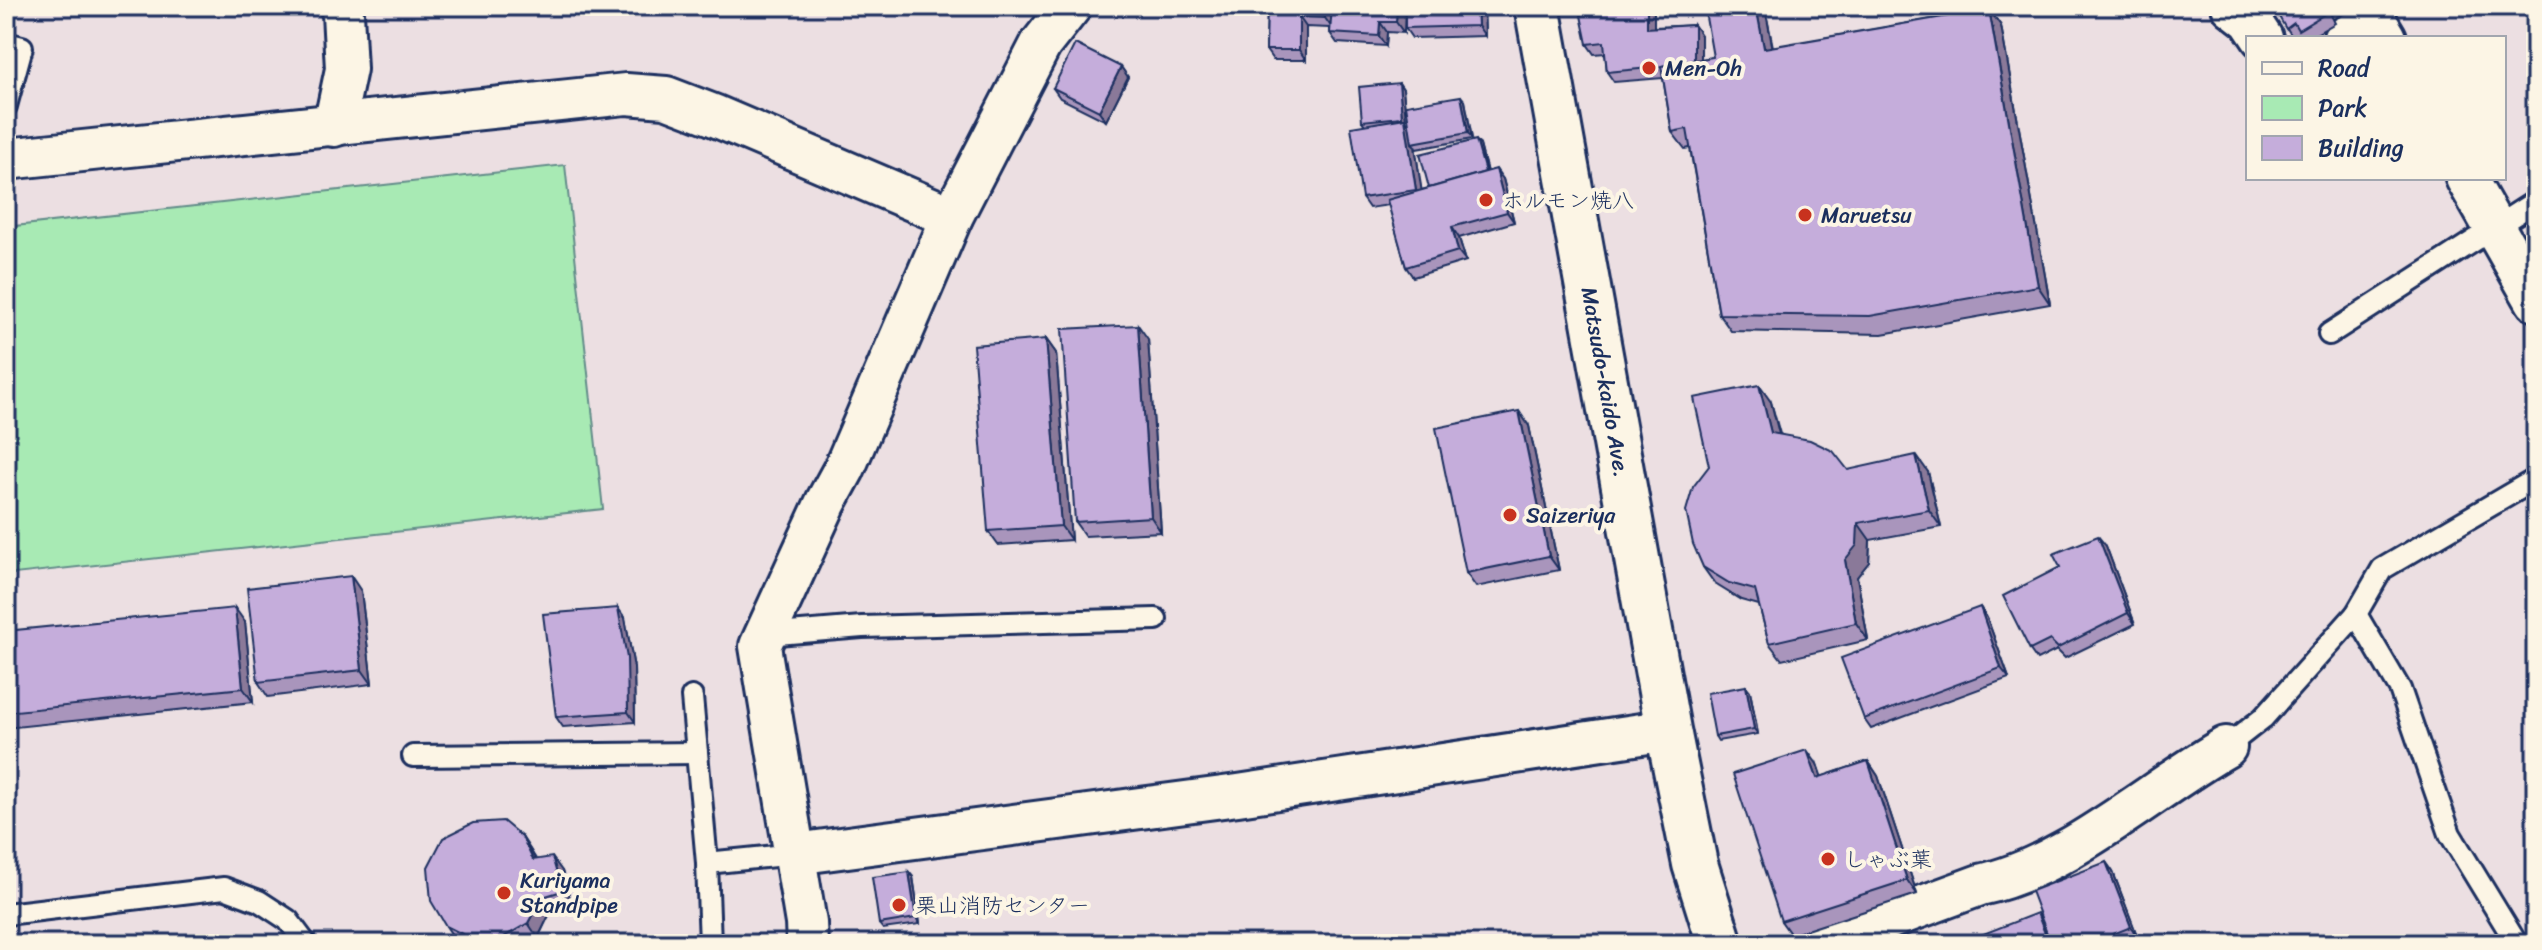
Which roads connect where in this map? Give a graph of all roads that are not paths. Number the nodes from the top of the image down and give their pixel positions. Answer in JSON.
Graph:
{"nodes":[{"id":1,"x":340,"y":6,"type":"edge"},
{"id":2,"x":1071,"y":6,"type":"edge"},
{"id":3,"x":1537,"y":6,"type":"edge"},
{"id":4,"x":2232,"y":6,"type":"edge"},
{"id":5,"x":2261,"y":36,"type":"edge"},
{"id":6,"x":6,"y":43,"type":"edge"},
{"id":7,"x":6,"y":106,"type":"edge"},
{"id":8,"x":334,"y":126,"type":"junction"},
{"id":9,"x":6,"y":159,"type":"edge"},
{"id":10,"x":2467,"y":180,"type":"edge"},
{"id":11,"x":2536,"y":201,"type":"edge"},
{"id":12,"x":952,"y":217,"type":"junction"},
{"id":13,"x":2493,"y":227,"type":"junction"},
{"id":14,"x":2536,"y":301,"type":"edge"},
{"id":15,"x":2329,"y":334,"type":"dead end"},
{"id":16,"x":2536,"y":479,"type":"edge"},
{"id":17,"x":2356,"y":614,"type":"junction"},
{"id":18,"x":1156,"y":619,"type":"dead end"},
{"id":19,"x":765,"y":635,"type":"junction"},
{"id":20,"x":692,"y":697,"type":"dead end"},
{"id":21,"x":1668,"y":730,"type":"junction"},
{"id":22,"x":2226,"y":747,"type":"joint"},
{"id":23,"x":697,"y":753,"type":"junction"},
{"id":24,"x":413,"y":756,"type":"dead end"},
{"id":25,"x":795,"y":854,"type":"junction"},
{"id":26,"x":707,"y":863,"type":"junction"},
{"id":27,"x":6,"y":914,"type":"edge"},
{"id":28,"x":306,"y":944,"type":"edge"},
{"id":29,"x":710,"y":944,"type":"edge"},
{"id":30,"x":807,"y":944,"type":"edge"},
{"id":31,"x":1720,"y":944,"type":"edge"},
{"id":32,"x":1820,"y":944,"type":"edge"},
{"id":33,"x":2517,"y":944,"type":"edge"}],
"edges":[{"from":1,"to":8,"type":"street"},
{"from":2,"to":12,"type":"street"},
{"from":3,"to":21,"type":"main road","name":"Matsudo-kaido Ave."},
{"from":4,"to":5,"type":"street"},
{"from":6,"to":7,"type":"lane"},
{"from":8,"to":9,"type":"street"},
{"from":8,"to":12,"type":"street"},
{"from":10,"to":13,"type":"street"},
{"from":11,"to":13,"type":"lane"},
{"from":12,"to":19,"type":"street"},
{"from":13,"to":14,"type":"street"},
{"from":13,"to":15,"type":"lane"},
{"from":16,"to":17,"type":"lane"},
{"from":17,"to":22,"type":"lane"},
{"from":17,"to":33,"type":"lane"},
{"from":18,"to":19,"type":"lane"},
{"from":19,"to":25,"type":"street"},
{"from":20,"to":23,"type":"lane"},
{"from":21,"to":25,"type":"street"},
{"from":21,"to":31,"type":"main road","name":"Matsudo-kaido Ave."},
{"from":22,"to":32,"type":"street"},
{"from":23,"to":24,"type":"lane"},
{"from":23,"to":26,"type":"lane"},
{"from":25,"to":26,"type":"lane"},
{"from":25,"to":30,"type":"street"},
{"from":26,"to":29,"type":"lane"},
{"from":27,"to":28,"type":"lane"}]}
